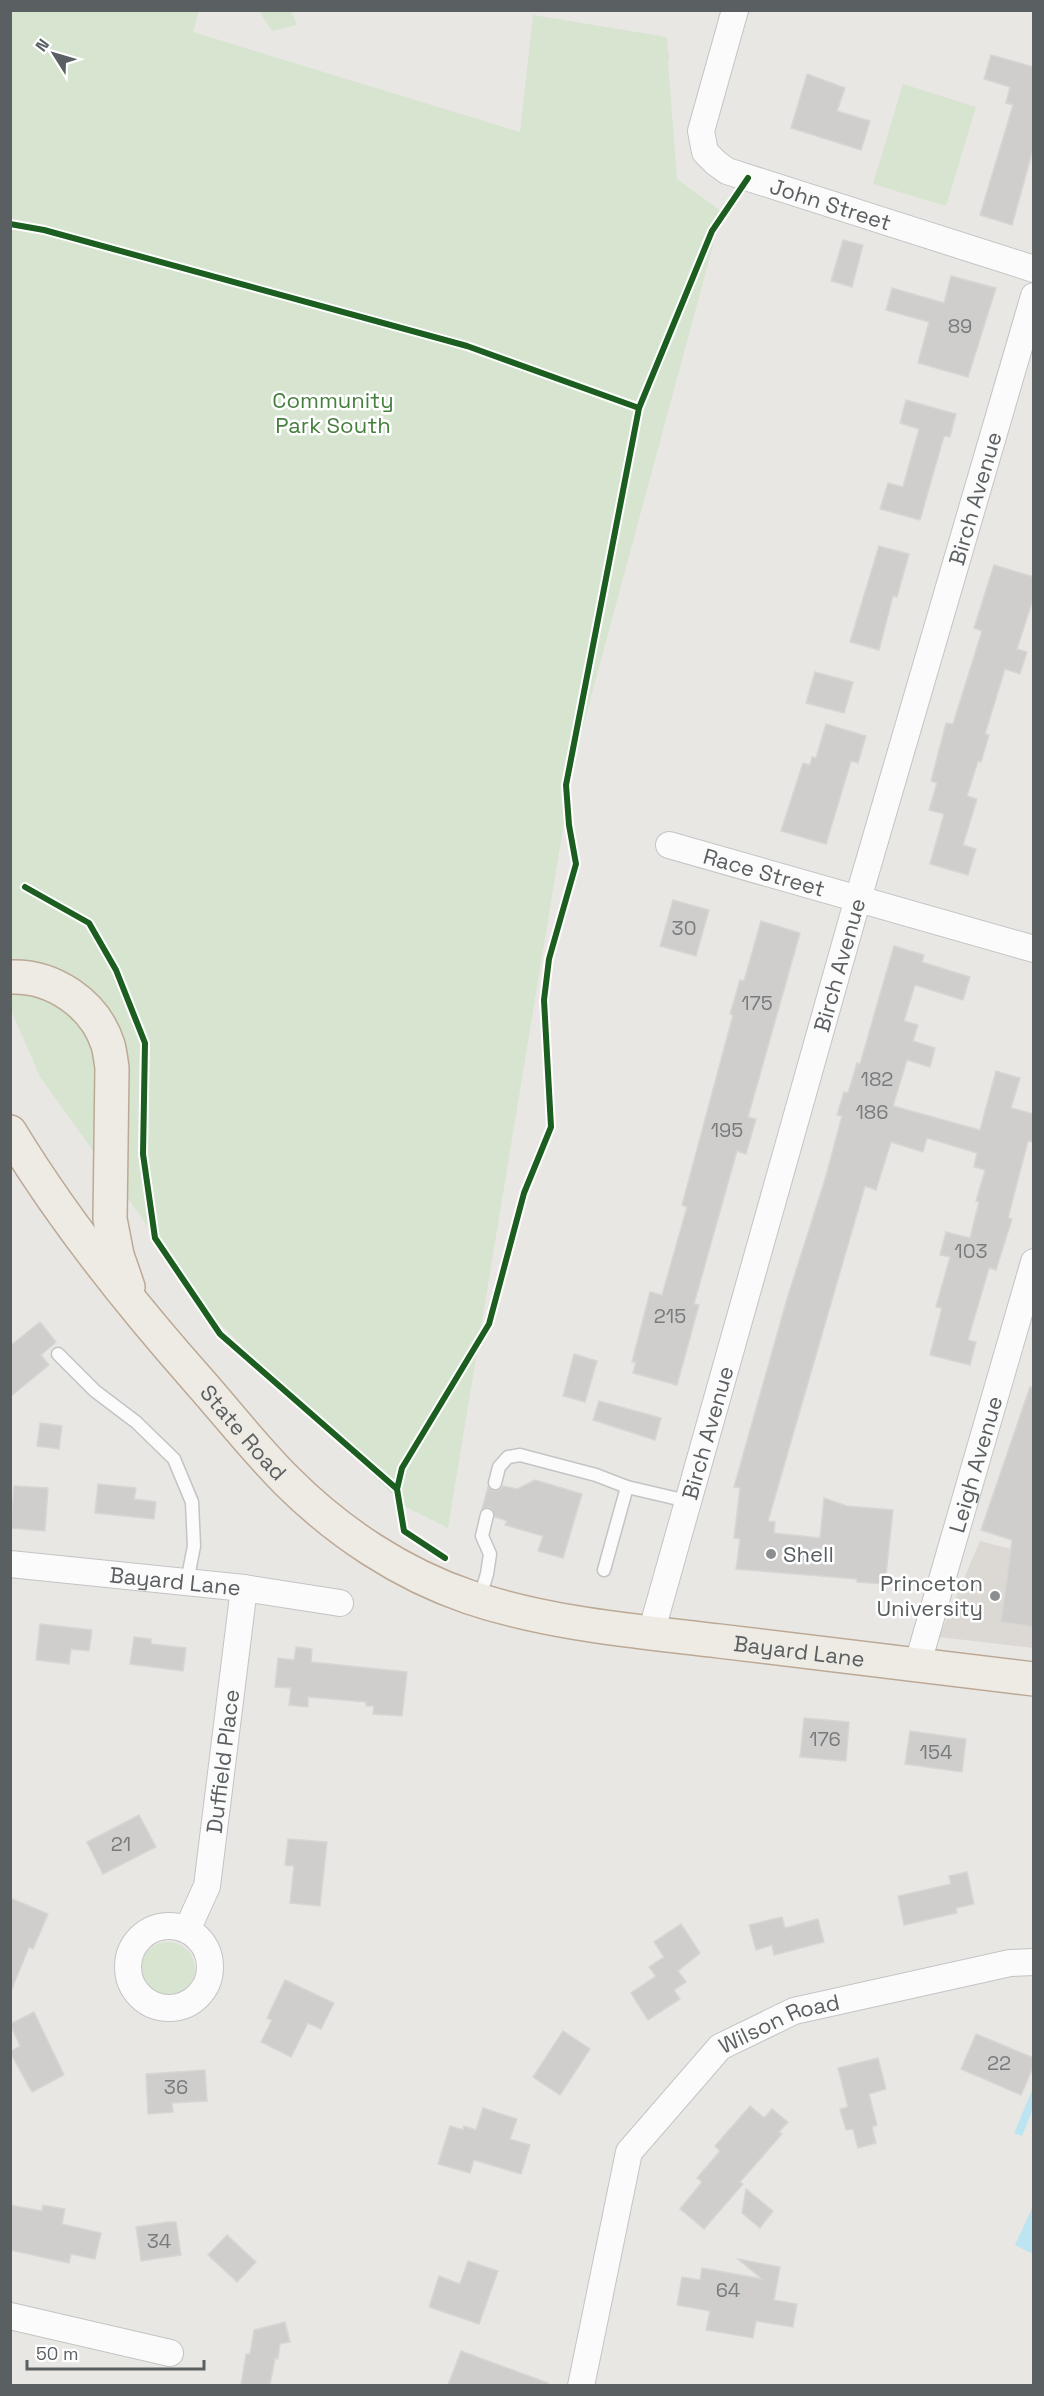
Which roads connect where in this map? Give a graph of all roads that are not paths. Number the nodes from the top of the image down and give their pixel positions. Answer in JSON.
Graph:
{"nodes":[{"id":1,"x":735,"y":10,"type":"edge"},
{"id":2,"x":1034,"y":269,"type":"edge"},
{"id":3,"x":1034,"y":296,"type":"edge"},
{"id":4,"x":669,"y":845,"type":"dead end"},
{"id":5,"x":859,"y":900,"type":"junction"},
{"id":6,"x":1034,"y":949,"type":"edge"},
{"id":7,"x":10,"y":977,"type":"edge"},
{"id":8,"x":10,"y":1132,"type":"edge"},
{"id":9,"x":1034,"y":1262,"type":"edge"},
{"id":10,"x":152,"y":1327,"type":"junction"},
{"id":11,"x":58,"y":1354,"type":"dead end"},
{"id":12,"x":495,"y":1483,"type":"dead end"},
{"id":13,"x":627,"y":1487,"type":"junction"},
{"id":14,"x":687,"y":1501,"type":"junction"},
{"id":15,"x":487,"y":1515,"type":"dead end"},
{"id":16,"x":10,"y":1564,"type":"edge"},
{"id":17,"x":604,"y":1570,"type":"dead end"},
{"id":18,"x":187,"y":1582,"type":"junction"},
{"id":19,"x":244,"y":1588,"type":"junction"},
{"id":20,"x":479,"y":1600,"type":"junction"},
{"id":21,"x":340,"y":1603,"type":"dead end"},
{"id":22,"x":564,"y":1620,"type":"joint"},
{"id":23,"x":651,"y":1633,"type":"junction"},
{"id":24,"x":917,"y":1666,"type":"junction"},
{"id":25,"x":1034,"y":1679,"type":"edge"},
{"id":26,"x":187,"y":1930,"type":"dead end"},
{"id":27,"x":1034,"y":1962,"type":"edge"},
{"id":28,"x":10,"y":2316,"type":"edge"},
{"id":29,"x":170,"y":2353,"type":"dead end"},
{"id":30,"x":581,"y":2385,"type":"edge"}],
"edges":[{"from":1,"to":2,"type":"street","name":"John Street"},
{"from":3,"to":5,"type":"street","name":"Birch Avenue"},
{"from":4,"to":5,"type":"street","name":"Race Street"},
{"from":5,"to":6,"type":"street","name":"Race Street"},
{"from":5,"to":14,"type":"street","name":"Birch Avenue"},
{"from":7,"to":10,"type":"highway"},
{"from":8,"to":10,"type":"highway","name":"State Road"},
{"from":9,"to":24,"type":"street","name":"Leigh Avenue"},
{"from":10,"to":20,"type":"highway","name":"State Road"},
{"from":11,"to":18,"type":"lane"},
{"from":12,"to":13,"type":"lane"},
{"from":13,"to":14,"type":"lane"},
{"from":13,"to":17,"type":"lane"},
{"from":14,"to":23,"type":"street","name":"Birch Avenue"},
{"from":15,"to":20,"type":"lane"},
{"from":16,"to":18,"type":"street","name":"Bayard Lane"},
{"from":18,"to":19,"type":"street","name":"Bayard Lane"},
{"from":19,"to":21,"type":"street","name":"Bayard Lane"},
{"from":19,"to":26,"type":"street","name":"Duffield Place"},
{"from":20,"to":22,"type":"highway","name":"State Road"},
{"from":22,"to":23,"type":"highway","name":"Bayard Lane"},
{"from":23,"to":24,"type":"highway","name":"Bayard Lane"},
{"from":24,"to":25,"type":"highway","name":"Bayard Lane"},
{"from":27,"to":30,"type":"street","name":"Wilson Road"},
{"from":28,"to":29,"type":"street"}]}
